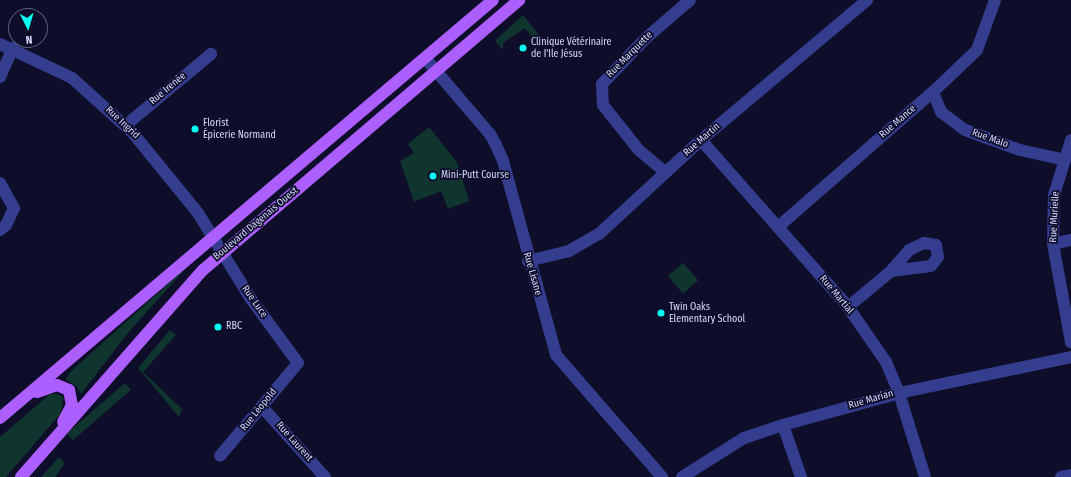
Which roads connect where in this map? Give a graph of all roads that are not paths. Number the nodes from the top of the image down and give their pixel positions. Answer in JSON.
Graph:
{"nodes":[{"id":1,"x":493,"y":0,"type":"edge"},
{"id":2,"x":519,"y":0,"type":"edge"},
{"id":3,"x":690,"y":0,"type":"edge"},
{"id":4,"x":867,"y":0,"type":"edge"},
{"id":5,"x":995,"y":0,"type":"edge"},
{"id":6,"x":13,"y":48,"type":"joint"},
{"id":7,"x":211,"y":54,"type":"dead end"},
{"id":8,"x":425,"y":58,"type":"junction"},
{"id":9,"x":436,"y":71,"type":"junction"},
{"id":10,"x":0,"y":77,"type":"edge"},
{"id":11,"x":934,"y":92,"type":"junction"},
{"id":12,"x":126,"y":125,"type":"junction"},
{"id":13,"x":701,"y":140,"type":"junction"},
{"id":14,"x":1071,"y":140,"type":"edge"},
{"id":15,"x":1065,"y":160,"type":"junction"},
{"id":16,"x":665,"y":172,"type":"junction"},
{"id":17,"x":0,"y":183,"type":"edge"},
{"id":18,"x":778,"y":227,"type":"junction"},
{"id":19,"x":0,"y":230,"type":"edge"},
{"id":20,"x":213,"y":237,"type":"junction"},
{"id":21,"x":1071,"y":240,"type":"edge"},
{"id":22,"x":1053,"y":244,"type":"junction"},
{"id":23,"x":223,"y":253,"type":"junction"},
{"id":24,"x":528,"y":260,"type":"junction"},
{"id":25,"x":891,"y":271,"type":"dead end"},
{"id":26,"x":848,"y":307,"type":"junction"},
{"id":27,"x":1071,"y":342,"type":"edge"},
{"id":28,"x":1071,"y":357,"type":"edge"},
{"id":29,"x":298,"y":363,"type":"joint"},
{"id":30,"x":899,"y":393,"type":"junction"},
{"id":31,"x":26,"y":396,"type":"junction"},
{"id":32,"x":263,"y":408,"type":"junction"},
{"id":33,"x":0,"y":418,"type":"edge"},
{"id":34,"x":783,"y":425,"type":"junction"},
{"id":35,"x":54,"y":440,"type":"junction"},
{"id":36,"x":220,"y":456,"type":"dead end"},
{"id":37,"x":1071,"y":475,"type":"edge"},
{"id":38,"x":21,"y":477,"type":"edge"},
{"id":39,"x":325,"y":477,"type":"edge"},
{"id":40,"x":662,"y":477,"type":"edge"},
{"id":41,"x":682,"y":477,"type":"edge"},
{"id":42,"x":801,"y":477,"type":"edge"},
{"id":43,"x":925,"y":477,"type":"edge"},
{"id":44,"x":1061,"y":477,"type":"edge"}],
"edges":[{"from":1,"to":8,"type":"main road","name":"Boulevard Dagenais Ouest"},
{"from":2,"to":9,"type":"main road","name":"Boulevard Dagenais Ouest"},
{"from":3,"to":16,"type":"street","name":"Rue Marquette"},
{"from":4,"to":13,"type":"street","name":"Rue Martin"},
{"from":5,"to":11,"type":"street","name":"Rue Mance"},
{"from":6,"to":10,"type":"street"},
{"from":6,"to":12,"type":"street","name":"Rue Ingrid"},
{"from":7,"to":12,"type":"street","name":"Rue Irenée"},
{"from":8,"to":9,"type":"street","name":"Rue Lisane"},
{"from":8,"to":20,"type":"main road","name":"Boulevard Dagenais Ouest"},
{"from":9,"to":23,"type":"main road","name":"Boulevard Dagenais Ouest"},
{"from":9,"to":24,"type":"street","name":"Rue Lisane"},
{"from":11,"to":15,"type":"street","name":"Rue Malo"},
{"from":11,"to":18,"type":"street","name":"Rue Mance"},
{"from":12,"to":20,"type":"street","name":"Rue Ingrid"},
{"from":13,"to":16,"type":"street","name":"Rue Martin"},
{"from":13,"to":18,"type":"street","name":"Rue Martial"},
{"from":14,"to":15,"type":"street","name":"Rue Murielle"},
{"from":15,"to":22,"type":"street","name":"Rue Murielle"},
{"from":16,"to":24,"type":"street","name":"Rue Martin"},
{"from":17,"to":19,"type":"street"},
{"from":18,"to":26,"type":"street","name":"Rue Martial"},
{"from":20,"to":23,"type":"street","name":"Rue Luce"},
{"from":20,"to":31,"type":"main road","name":"Boulevard Dagenais Ouest"},
{"from":21,"to":22,"type":"street"},
{"from":22,"to":27,"type":"street","name":"Rue Murielle"},
{"from":23,"to":29,"type":"street","name":"Rue Luce"},
{"from":23,"to":35,"type":"main road","name":"Boulevard Dagenais Ouest"},
{"from":24,"to":40,"type":"street","name":"Rue Lisane"},
{"from":25,"to":26,"type":"street"},
{"from":26,"to":30,"type":"street","name":"Rue Martial"},
{"from":28,"to":30,"type":"street","name":"Rue Marian"},
{"from":29,"to":32,"type":"street","name":"Rue Léopold"},
{"from":30,"to":34,"type":"street","name":"Rue Marian"},
{"from":30,"to":43,"type":"street","name":"Rue Martial"},
{"from":31,"to":33,"type":"main road","name":"Boulevard Dagenais Ouest"},
{"from":31,"to":35,"type":"main road"},
{"from":32,"to":36,"type":"street","name":"Rue Léopold"},
{"from":32,"to":39,"type":"street","name":"Rue Laurent"},
{"from":34,"to":41,"type":"street","name":"Rue Marian"},
{"from":34,"to":42,"type":"street"},
{"from":35,"to":38,"type":"main road","name":"Boulevard Dagenais Ouest"},
{"from":37,"to":44,"type":"street"}]}
